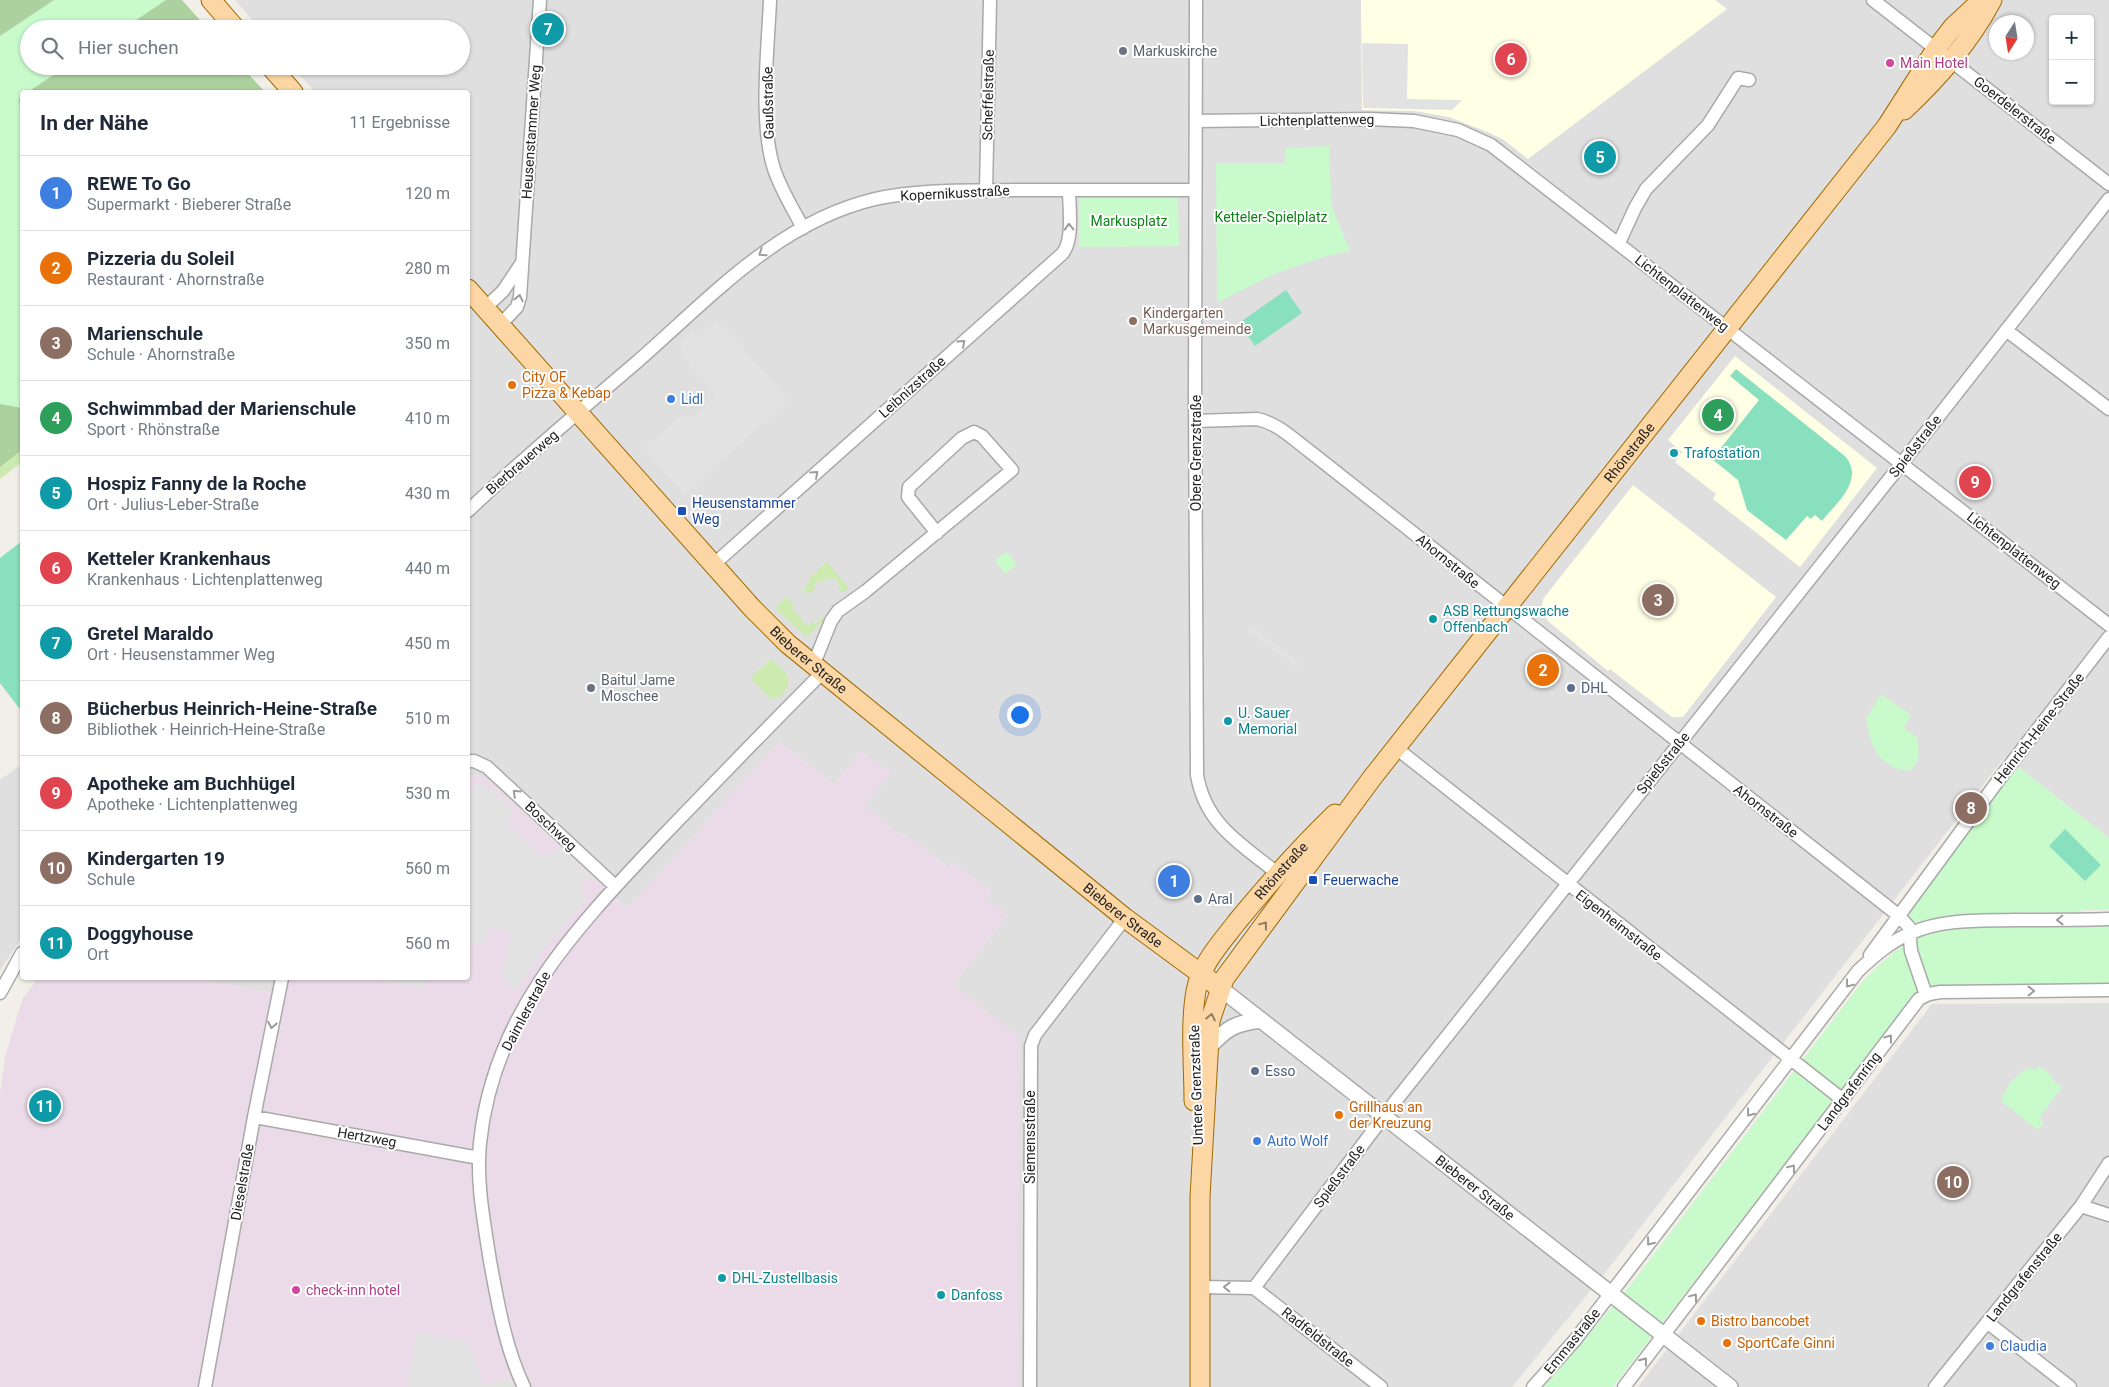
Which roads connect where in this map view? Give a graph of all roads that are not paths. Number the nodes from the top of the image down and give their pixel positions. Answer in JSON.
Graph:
{"nodes":[{"id":1,"x":211,"y":0,"type":"edge"},
{"id":2,"x":540,"y":0,"type":"edge"},
{"id":3,"x":770,"y":0,"type":"edge"},
{"id":4,"x":990,"y":0,"type":"edge"},
{"id":5,"x":1196,"y":0,"type":"edge"},
{"id":6,"x":1873,"y":0,"type":"edge"},
{"id":7,"x":1982,"y":0,"type":"edge"},
{"id":8,"x":1992,"y":0,"type":"edge"},
{"id":9,"x":228,"y":20,"type":"edge"},
{"id":10,"x":1936,"y":49,"type":"junction"},
{"id":11,"x":1952,"y":61,"type":"junction"},
{"id":12,"x":278,"y":75,"type":"edge"},
{"id":13,"x":1750,"y":80,"type":"dead end"},
{"id":14,"x":291,"y":90,"type":"edge"},
{"id":15,"x":1196,"y":121,"type":"junction"},
{"id":16,"x":1887,"y":126,"type":"junction"},
{"id":17,"x":2109,"y":184,"type":"edge"},
{"id":18,"x":1069,"y":190,"type":"junction"},
{"id":19,"x":1195,"y":190,"type":"junction"},
{"id":20,"x":986,"y":191,"type":"junction"},
{"id":21,"x":2109,"y":199,"type":"edge"},
{"id":22,"x":803,"y":228,"type":"junction"},
{"id":23,"x":1619,"y":243,"type":"junction"},
{"id":24,"x":521,"y":264,"type":"junction"},
{"id":25,"x":470,"y":291,"type":"edge"},
{"id":26,"x":485,"y":308,"type":"junction"},
{"id":27,"x":500,"y":325,"type":"junction"},
{"id":28,"x":1728,"y":329,"type":"junction"},
{"id":29,"x":2006,"y":330,"type":"junction"},
{"id":30,"x":2109,"y":409,"type":"edge"},
{"id":31,"x":578,"y":414,"type":"junction"},
{"id":32,"x":1196,"y":421,"type":"junction"},
{"id":33,"x":1902,"y":463,"type":"junction"},
{"id":34,"x":470,"y":510,"type":"edge"},
{"id":35,"x":937,"y":533,"type":"junction"},
{"id":36,"x":714,"y":565,"type":"junction"},
{"id":37,"x":1506,"y":608,"type":"junction"},
{"id":38,"x":2109,"y":625,"type":"edge"},
{"id":39,"x":2109,"y":637,"type":"edge"},
{"id":40,"x":817,"y":670,"type":"junction"},
{"id":41,"x":1678,"y":743,"type":"junction"},
{"id":42,"x":1396,"y":748,"type":"junction"},
{"id":43,"x":470,"y":761,"type":"edge"},
{"id":44,"x":1372,"y":778,"type":"junction"},
{"id":45,"x":1277,"y":873,"type":"junction"},
{"id":46,"x":1566,"y":884,"type":"junction"},
{"id":47,"x":615,"y":886,"type":"junction"},
{"id":48,"x":1898,"y":915,"type":"junction"},
{"id":49,"x":1125,"y":918,"type":"junction"},
{"id":50,"x":2109,"y":919,"type":"edge"},
{"id":51,"x":1910,"y":933,"type":"junction"},
{"id":52,"x":20,"y":957,"type":"edge"},
{"id":53,"x":1866,"y":964,"type":"junction"},
{"id":54,"x":1201,"y":974,"type":"junction"},
{"id":55,"x":282,"y":980,"type":"edge"},
{"id":56,"x":1220,"y":988,"type":"junction"},
{"id":57,"x":2109,"y":990,"type":"edge"},
{"id":58,"x":0,"y":993,"type":"edge"},
{"id":59,"x":1926,"y":995,"type":"junction"},
{"id":60,"x":1262,"y":1020,"type":"junction"},
{"id":61,"x":1209,"y":1047,"type":"junction"},
{"id":62,"x":1791,"y":1059,"type":"junction"},
{"id":63,"x":1843,"y":1100,"type":"junction"},
{"id":64,"x":254,"y":1116,"type":"junction"},
{"id":65,"x":1384,"y":1116,"type":"junction"},
{"id":66,"x":479,"y":1158,"type":"junction"},
{"id":67,"x":2109,"y":1163,"type":"edge"},
{"id":68,"x":1200,"y":1196,"type":"junction"},
{"id":69,"x":2081,"y":1206,"type":"junction"},
{"id":70,"x":2109,"y":1215,"type":"edge"},
{"id":71,"x":1200,"y":1287,"type":"junction"},
{"id":72,"x":1254,"y":1288,"type":"junction"},
{"id":73,"x":1610,"y":1294,"type":"junction"},
{"id":74,"x":1987,"y":1322,"type":"junction"},
{"id":75,"x":1664,"y":1336,"type":"junction"},
{"id":76,"x":205,"y":1387,"type":"edge"},
{"id":77,"x":524,"y":1387,"type":"edge"},
{"id":78,"x":1030,"y":1387,"type":"edge"},
{"id":79,"x":1200,"y":1387,"type":"edge"},
{"id":80,"x":1381,"y":1387,"type":"edge"},
{"id":81,"x":1533,"y":1387,"type":"edge"},
{"id":82,"x":1624,"y":1387,"type":"edge"},
{"id":83,"x":1730,"y":1387,"type":"edge"},
{"id":84,"x":1935,"y":1387,"type":"edge"},
{"id":85,"x":2070,"y":1387,"type":"edge"}],
"edges":[{"from":1,"to":9,"type":"main road"},
{"from":2,"to":24,"type":"street","name":"Heusenstammer Weg"},
{"from":3,"to":22,"type":"street","name":"Gaußstraße"},
{"from":4,"to":20,"type":"street","name":"Scheffelstraße"},
{"from":5,"to":15,"type":"street","name":"Obere Grenzstraße"},
{"from":6,"to":10,"type":"street","name":"Goerdelerstraße"},
{"from":7,"to":10,"type":"main road","name":"Rhönstraße"},
{"from":8,"to":11,"type":"main road","name":"Rhönstraße"},
{"from":10,"to":11,"type":"street","name":"Goerdelerstraße"},
{"from":10,"to":16,"type":"main road","name":"Rhönstraße"},
{"from":11,"to":16,"type":"main road","name":"Rhönstraße"},
{"from":11,"to":17,"type":"street","name":"Goerdelerstraße"},
{"from":12,"to":14,"type":"main road"},
{"from":13,"to":23,"type":"street"},
{"from":15,"to":19,"type":"street","name":"Obere Grenzstraße"},
{"from":15,"to":23,"type":"street","name":"Lichtenplattenweg"},
{"from":16,"to":28,"type":"main road","name":"Rhönstraße"},
{"from":18,"to":19,"type":"street","name":"Kopernikusstraße"},
{"from":18,"to":20,"type":"street","name":"Kopernikusstraße"},
{"from":36,"to":18,"type":"street","name":"Leibnizstraße","one_way":true},
{"from":19,"to":32,"type":"street","name":"Obere Grenzstraße"},
{"from":20,"to":22,"type":"street","name":"Kopernikusstraße"},
{"from":21,"to":29,"type":"street","name":"Spießstraße"},
{"from":22,"to":31,"type":"street","name":"Kopernikusstraße","one_way":true},
{"from":23,"to":28,"type":"street","name":"Lichtenplattenweg"},
{"from":24,"to":26,"type":"street","name":"Heusenstammer Weg"},
{"from":27,"to":24,"type":"street","name":"Heusenstammer Weg","one_way":true},
{"from":25,"to":26,"type":"main road","name":"Bieberer Straße"},
{"from":26,"to":27,"type":"main road","name":"Bieberer Straße"},
{"from":27,"to":31,"type":"main road","name":"Bieberer Straße"},
{"from":28,"to":33,"type":"street","name":"Lichtenplattenweg"},
{"from":28,"to":37,"type":"main road","name":"Rhönstraße"},
{"from":29,"to":30,"type":"street"},
{"from":29,"to":33,"type":"street","name":"Spießstraße"},
{"from":31,"to":34,"type":"street","name":"Bierbrauerweg"},
{"from":31,"to":36,"type":"main road","name":"Bieberer Straße"},
{"from":32,"to":37,"type":"street","name":"Ahornstraße"},
{"from":32,"to":45,"type":"street","name":"Obere Grenzstraße"},
{"from":33,"to":38,"type":"street","name":"Lichtenplattenweg"},
{"from":33,"to":41,"type":"street","name":"Spießstraße"},
{"from":35,"to":35,"type":"street"},
{"from":35,"to":40,"type":"street"},
{"from":36,"to":40,"type":"main road","name":"Bieberer Straße"},
{"from":37,"to":41,"type":"street","name":"Ahornstraße"},
{"from":37,"to":42,"type":"main road","name":"Rhönstraße"},
{"from":39,"to":48,"type":"street","name":"Heinrich-Heine-Straße"},
{"from":40,"to":47,"type":"street","name":"Daimlerstraße"},
{"from":40,"to":49,"type":"main road","name":"Bieberer Straße"},
{"from":41,"to":46,"type":"street","name":"Spießstraße"},
{"from":41,"to":48,"type":"street","name":"Ahornstraße"},
{"from":42,"to":44,"type":"main road","name":"Rhönstraße"},
{"from":42,"to":46,"type":"street","name":"Eigenheimstraße"},
{"from":47,"to":43,"type":"street","name":"Boschweg","one_way":true},
{"from":44,"to":45,"type":"main road","name":"Rhönstraße"},
{"from":56,"to":44,"type":"main road","name":"Rhönstraße","one_way":true},
{"from":45,"to":54,"type":"main road","name":"Rhönstraße"},
{"from":46,"to":62,"type":"street","name":"Eigenheimstraße"},
{"from":46,"to":65,"type":"street","name":"Spießstraße"},
{"from":47,"to":66,"type":"street","name":"Daimlerstraße"},
{"from":48,"to":51,"type":"street","name":"Ahornstraße"},
{"from":48,"to":53,"type":"street"},
{"from":49,"to":54,"type":"main road","name":"Bieberer Straße"},
{"from":49,"to":78,"type":"street","name":"Siemensstraße"},
{"from":50,"to":51,"type":"street","one_way":true},
{"from":51,"to":53,"type":"street"},
{"from":51,"to":59,"type":"street","name":"Ahornstraße"},
{"from":52,"to":58,"type":"street"},
{"from":53,"to":62,"type":"street","one_way":true},
{"from":54,"to":56,"type":"main road","name":"Bieberer Straße"},
{"from":54,"to":68,"type":"main road","name":"Untere Grenzstraße"},
{"from":55,"to":64,"type":"street","name":"Dieselstraße","one_way":true},
{"from":56,"to":60,"type":"street","name":"Bieberer Straße"},
{"from":61,"to":56,"type":"main road","name":"Untere Grenzstraße","one_way":true},
{"from":59,"to":57,"type":"street","one_way":true},
{"from":63,"to":59,"type":"street","name":"Landgrafenring","one_way":true},
{"from":60,"to":61,"type":"street"},
{"from":60,"to":65,"type":"street","name":"Bieberer Straße"},
{"from":61,"to":68,"type":"main road","name":"Untere Grenzstraße"},
{"from":62,"to":63,"type":"street","name":"Eigenheimstraße"},
{"from":62,"to":73,"type":"street","one_way":true},
{"from":75,"to":63,"type":"street","name":"Landgrafenring","one_way":true},
{"from":64,"to":66,"type":"street","name":"Hertzweg"},
{"from":64,"to":76,"type":"street","name":"Dieselstraße"},
{"from":65,"to":72,"type":"street","name":"Spießstraße"},
{"from":65,"to":73,"type":"street","name":"Bieberer Straße"},
{"from":66,"to":77,"type":"street","name":"Daimlerstraße"},
{"from":67,"to":69,"type":"street","name":"Landgrafenstraße"},
{"from":68,"to":71,"type":"main road","name":"Untere Grenzstraße"},
{"from":69,"to":70,"type":"street"},
{"from":69,"to":74,"type":"street","name":"Landgrafenstraße"},
{"from":72,"to":71,"type":"street","one_way":true},
{"from":71,"to":79,"type":"main road","name":"Untere Grenzstraße"},
{"from":72,"to":80,"type":"street","name":"Radfeldstraße"},
{"from":73,"to":75,"type":"street","name":"Bieberer Straße"},
{"from":73,"to":81,"type":"street","name":"Emmastraße"},
{"from":74,"to":84,"type":"street","name":"Landgrafenstraße"},
{"from":74,"to":85,"type":"street"},
{"from":82,"to":75,"type":"street","name":"Landgrafenring","one_way":true},
{"from":75,"to":83,"type":"street","name":"Bieberer Straße"}]}
